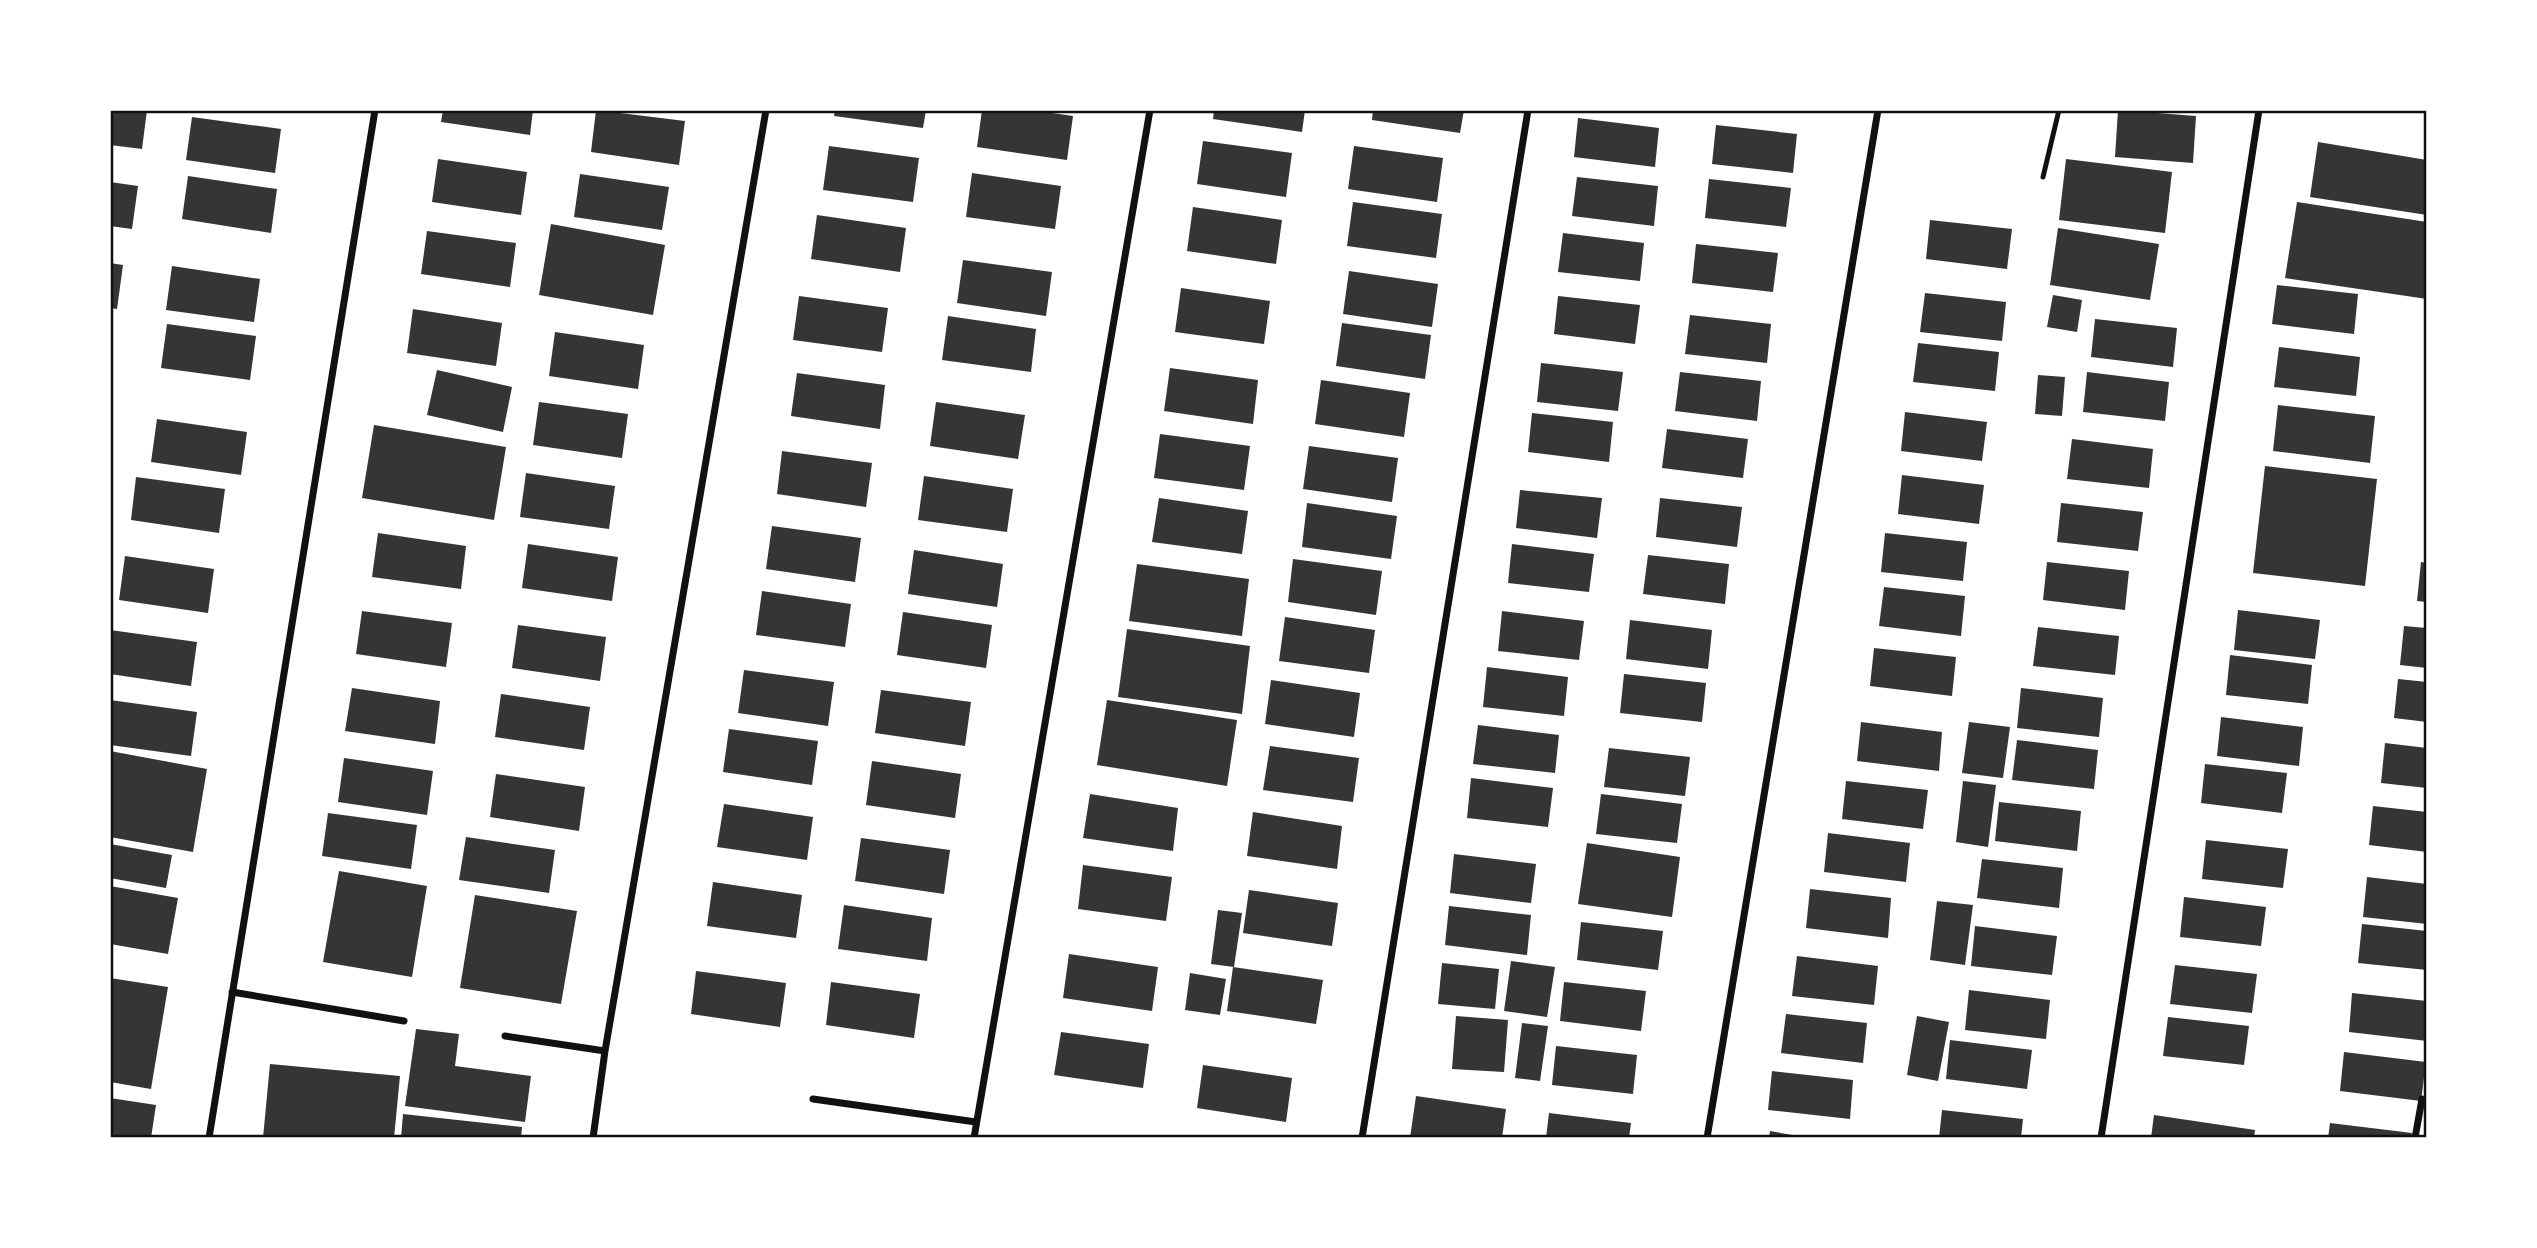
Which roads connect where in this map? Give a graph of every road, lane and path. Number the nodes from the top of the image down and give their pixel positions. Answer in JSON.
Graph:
{"nodes":[{"id":1,"x":375,"y":110,"type":"edge"},
{"id":2,"x":765,"y":110,"type":"edge"},
{"id":3,"x":1150,"y":110,"type":"edge"},
{"id":4,"x":1528,"y":110,"type":"edge"},
{"id":5,"x":1878,"y":110,"type":"edge"},
{"id":6,"x":2059,"y":110,"type":"edge"},
{"id":7,"x":2259,"y":110,"type":"edge"},
{"id":8,"x":2043,"y":177,"type":"dead end"},
{"id":9,"x":232,"y":992,"type":"junction"},
{"id":10,"x":404,"y":1021,"type":"dead end"},
{"id":11,"x":505,"y":1036,"type":"dead end"},
{"id":12,"x":605,"y":1051,"type":"junction"},
{"id":13,"x":813,"y":1099,"type":"dead end"},
{"id":14,"x":2422,"y":1099,"type":"dead end"},
{"id":15,"x":976,"y":1122,"type":"junction"},
{"id":16,"x":209,"y":1138,"type":"edge"},
{"id":17,"x":593,"y":1138,"type":"edge"},
{"id":18,"x":974,"y":1138,"type":"edge"},
{"id":19,"x":1362,"y":1138,"type":"edge"},
{"id":20,"x":1707,"y":1138,"type":"edge"},
{"id":21,"x":2101,"y":1138,"type":"edge"},
{"id":22,"x":2415,"y":1138,"type":"edge"}],
"edges":[{"from":1,"to":9,"type":"street"},
{"from":2,"to":12,"type":"street"},
{"from":3,"to":15,"type":"street"},
{"from":4,"to":19,"type":"street"},
{"from":5,"to":20,"type":"street"},
{"from":6,"to":8,"type":"lane"},
{"from":7,"to":21,"type":"street"},
{"from":9,"to":10,"type":"street"},
{"from":9,"to":16,"type":"street"},
{"from":11,"to":12,"type":"street"},
{"from":12,"to":17,"type":"street"},
{"from":13,"to":15,"type":"street"},
{"from":14,"to":22,"type":"street"},
{"from":15,"to":18,"type":"street"}]}
